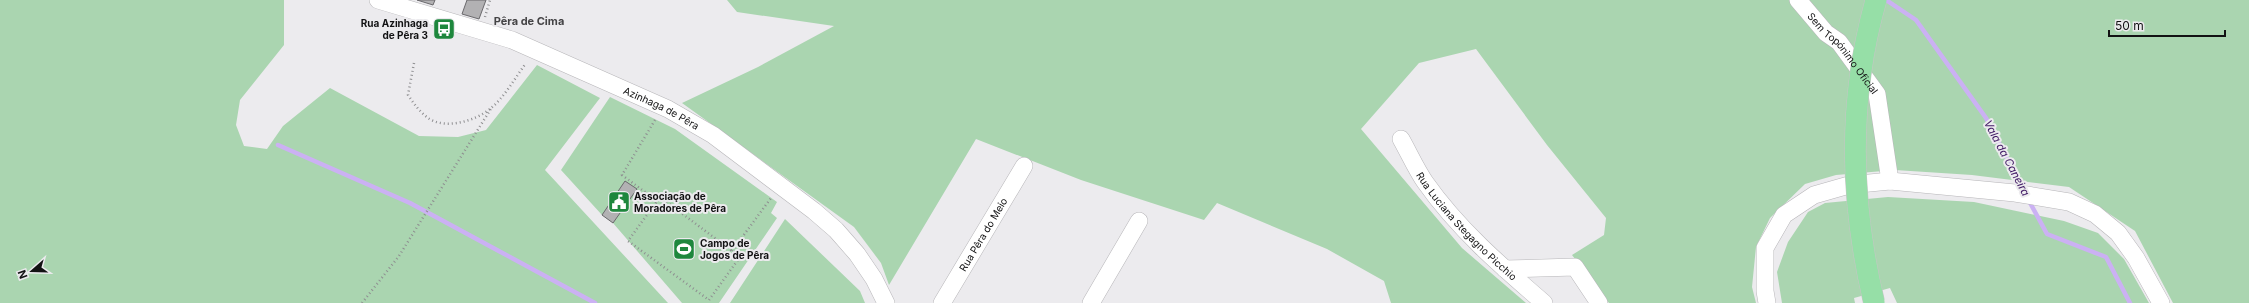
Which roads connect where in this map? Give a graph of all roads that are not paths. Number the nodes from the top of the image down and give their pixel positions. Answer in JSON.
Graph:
{"nodes":[{"id":1,"x":378,"y":0,"type":"edge"},
{"id":2,"x":1798,"y":0,"type":"edge"},
{"id":3,"x":1876,"y":0,"type":"edge"},
{"id":4,"x":1401,"y":139,"type":"dead end"},
{"id":5,"x":1024,"y":166,"type":"dead end"},
{"id":6,"x":1890,"y":181,"type":"junction"},
{"id":7,"x":1139,"y":222,"type":"dead end"},
{"id":8,"x":1505,"y":269,"type":"junction"},
{"id":9,"x":1874,"y":302,"type":"dead end"},
{"id":10,"x":886,"y":303,"type":"edge"},
{"id":11,"x":942,"y":303,"type":"edge"},
{"id":12,"x":1091,"y":303,"type":"edge"},
{"id":13,"x":1544,"y":303,"type":"edge"},
{"id":14,"x":1599,"y":303,"type":"edge"},
{"id":15,"x":1767,"y":303,"type":"edge"},
{"id":16,"x":2161,"y":303,"type":"edge"}],
"edges":[{"from":1,"to":10,"type":"street","name":"Azinhaga de Pêra"},
{"from":2,"to":6,"type":"street","name":"Sem Topónimo Oficial"},
{"from":3,"to":9,"type":"main road","bridge":true},
{"from":4,"to":8,"type":"street","name":"Rua Luciana Stegagno Picchio"},
{"from":5,"to":11,"type":"street","name":"Rua Pêra do Meio"},
{"from":6,"to":15,"type":"street"},
{"from":6,"to":16,"type":"street"},
{"from":7,"to":12,"type":"street"},
{"from":8,"to":13,"type":"street","name":"Rua Luciana Stegagno Picchio"},
{"from":8,"to":14,"type":"street"}]}
